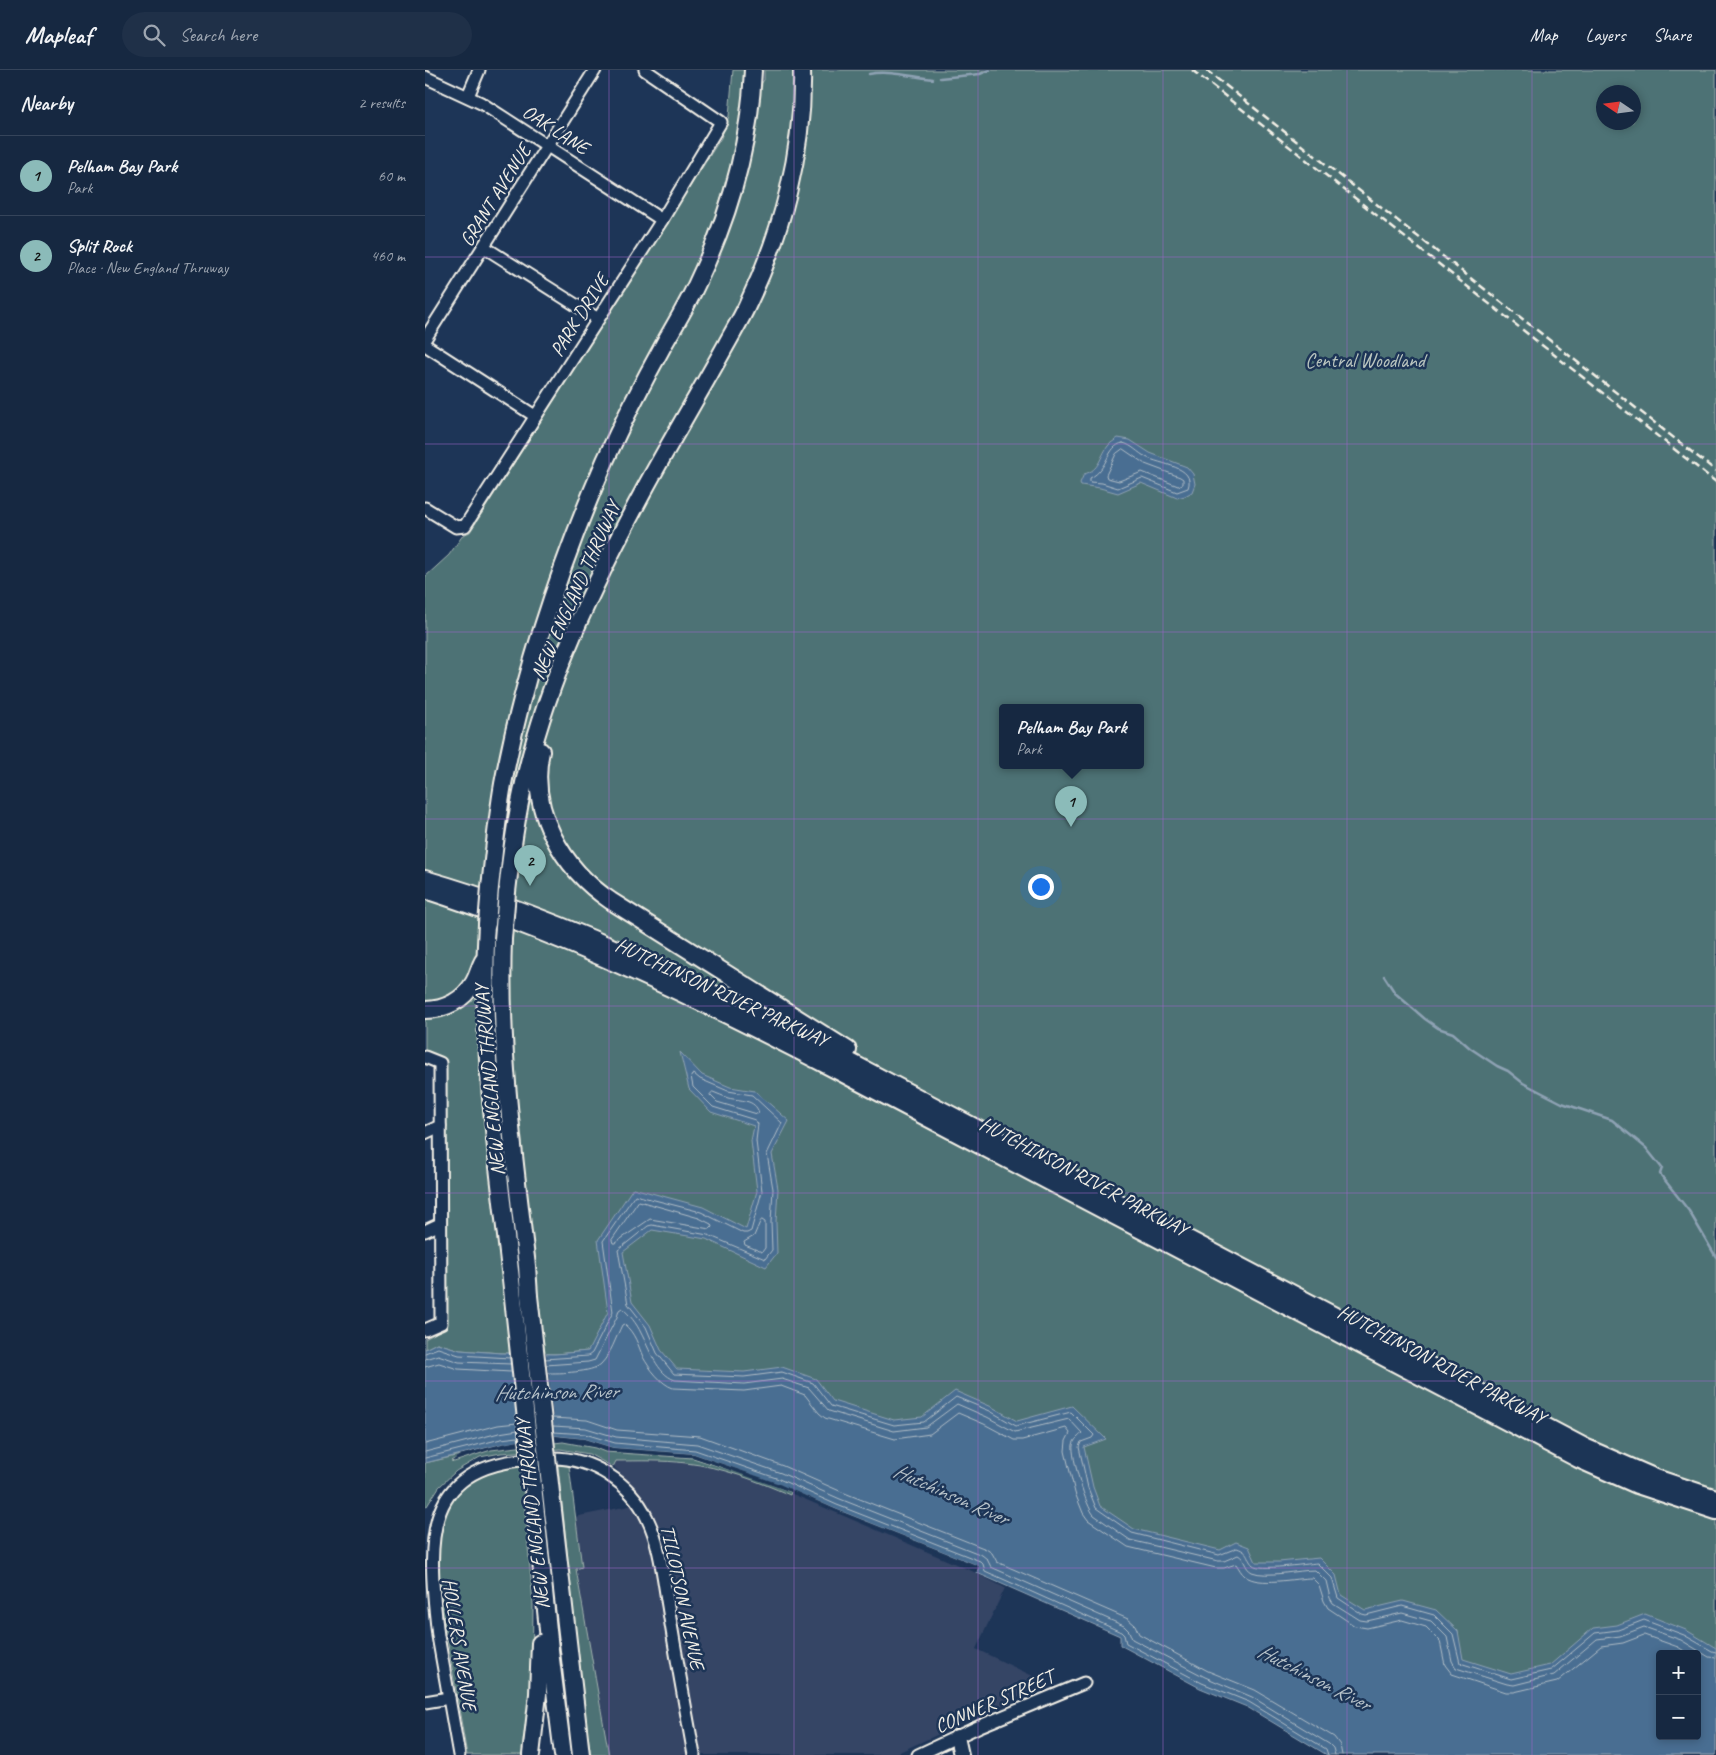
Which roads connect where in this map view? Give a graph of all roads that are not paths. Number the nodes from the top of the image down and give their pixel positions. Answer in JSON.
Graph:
{"nodes":[{"id":1,"x":479,"y":70,"type":"edge"},
{"id":2,"x":595,"y":70,"type":"edge"},
{"id":3,"x":645,"y":70,"type":"edge"},
{"id":4,"x":753,"y":70,"type":"edge"},
{"id":5,"x":802,"y":70,"type":"edge"},
{"id":6,"x":425,"y":77,"type":"edge"},
{"id":7,"x":467,"y":96,"type":"junction"},
{"id":8,"x":548,"y":146,"type":"junction"},
{"id":9,"x":662,"y":220,"type":"junction"},
{"id":10,"x":484,"y":247,"type":"junction"},
{"id":11,"x":598,"y":319,"type":"junction"},
{"id":12,"x":425,"y":339,"type":"edge"},
{"id":13,"x":425,"y":345,"type":"edge"},
{"id":14,"x":535,"y":416,"type":"junction"},
{"id":15,"x":425,"y":508,"type":"edge"},
{"id":16,"x":544,"y":714,"type":"junction"},
{"id":17,"x":425,"y":879,"type":"edge"},
{"id":18,"x":425,"y":890,"type":"edge"},
{"id":19,"x":425,"y":902,"type":"edge"},
{"id":20,"x":495,"y":921,"type":"junction"},
{"id":21,"x":485,"y":957,"type":"junction"},
{"id":22,"x":425,"y":1010,"type":"edge"},
{"id":23,"x":425,"y":1057,"type":"edge"},
{"id":24,"x":880,"y":1078,"type":"junction"},
{"id":25,"x":440,"y":1126,"type":"junction"},
{"id":26,"x":425,"y":1133,"type":"edge"},
{"id":27,"x":440,"y":1224,"type":"junction"},
{"id":28,"x":425,"y":1231,"type":"edge"},
{"id":29,"x":521,"y":1297,"type":"junction"},
{"id":30,"x":425,"y":1330,"type":"edge"},
{"id":31,"x":537,"y":1458,"type":"joint"},
{"id":32,"x":1716,"y":1498,"type":"edge"},
{"id":33,"x":1716,"y":1511,"type":"edge"},
{"id":34,"x":429,"y":1608,"type":"edge"},
{"id":35,"x":546,"y":1617,"type":"junction"},
{"id":36,"x":1084,"y":1683,"type":"dead end"},
{"id":37,"x":449,"y":1698,"type":"junction"},
{"id":38,"x":425,"y":1702,"type":"edge"},
{"id":39,"x":957,"y":1737,"type":"junction"},
{"id":40,"x":923,"y":1754,"type":"edge"},
{"id":41,"x":459,"y":1755,"type":"edge"},
{"id":42,"x":531,"y":1755,"type":"edge"},
{"id":43,"x":563,"y":1755,"type":"edge"},
{"id":44,"x":581,"y":1755,"type":"edge"},
{"id":45,"x":694,"y":1755,"type":"edge"},
{"id":46,"x":961,"y":1755,"type":"edge"}],
"edges":[{"from":1,"to":7,"type":"street"},
{"from":2,"to":8,"type":"street","name":"GRANT AVENUE"},
{"from":3,"to":9,"type":"street","name":"PARK DRIVE"},
{"from":4,"to":20,"type":"highway","name":"NEW ENGLAND THRUWAY","bridge":true},
{"from":5,"to":16,"type":"highway","name":"NEW ENGLAND THRUWAY"},
{"from":6,"to":7,"type":"street","name":"OAK LANE"},
{"from":7,"to":8,"type":"street","name":"OAK LANE"},
{"from":8,"to":9,"type":"street","name":"OAK LANE"},
{"from":8,"to":10,"type":"street","name":"GRANT AVENUE"},
{"from":9,"to":11,"type":"street","name":"PARK DRIVE"},
{"from":10,"to":11,"type":"street"},
{"from":10,"to":12,"type":"street","name":"GRANT AVENUE"},
{"from":11,"to":14,"type":"street","name":"PARK DRIVE"},
{"from":13,"to":14,"type":"street"},
{"from":14,"to":15,"type":"street","name":"PARK DRIVE"},
{"from":16,"to":24,"type":"highway"},
{"from":16,"to":29,"type":"highway","name":"NEW ENGLAND THRUWAY","bridge":true},
{"from":17,"to":24,"type":"highway","name":"HUTCHINSON RIVER PARKWAY"},
{"from":18,"to":20,"type":"highway","name":"HUTCHINSON RIVER PARKWAY"},
{"from":19,"to":20,"type":"highway"},
{"from":20,"to":21,"type":"highway","name":"NEW ENGLAND THRUWAY"},
{"from":20,"to":33,"type":"highway","name":"HUTCHINSON RIVER PARKWAY"},
{"from":21,"to":22,"type":"highway"},
{"from":21,"to":29,"type":"highway","name":"NEW ENGLAND THRUWAY"},
{"from":23,"to":25,"type":"street"},
{"from":24,"to":32,"type":"highway","name":"HUTCHINSON RIVER PARKWAY"},
{"from":25,"to":26,"type":"street"},
{"from":25,"to":27,"type":"street"},
{"from":27,"to":28,"type":"street"},
{"from":27,"to":30,"type":"street"},
{"from":29,"to":35,"type":"highway","name":"NEW ENGLAND THRUWAY","bridge":true},
{"from":29,"to":44,"type":"highway","name":"NEW ENGLAND THRUWAY","bridge":true},
{"from":31,"to":34,"type":"street","name":"HOLLERS AVENUE"},
{"from":31,"to":45,"type":"street","name":"TILLOTSON AVENUE"},
{"from":34,"to":37,"type":"street","name":"HOLLERS AVENUE"},
{"from":35,"to":42,"type":"highway"},
{"from":35,"to":43,"type":"highway","name":"NEW ENGLAND THRUWAY"},
{"from":36,"to":39,"type":"street","name":"CONNER STREET"},
{"from":37,"to":38,"type":"street"},
{"from":37,"to":41,"type":"street","name":"HOLLERS AVENUE"},
{"from":39,"to":40,"type":"street","name":"CONNER STREET"},
{"from":39,"to":46,"type":"main road"}]}
